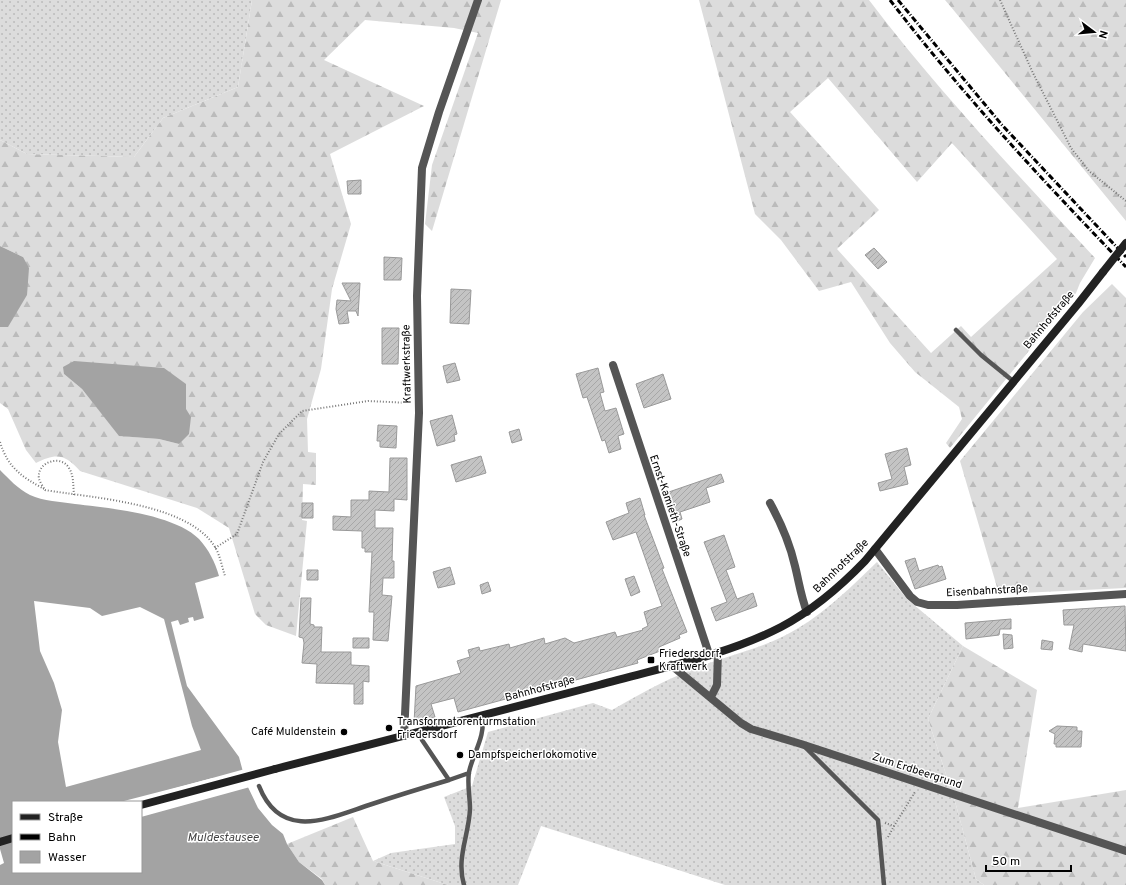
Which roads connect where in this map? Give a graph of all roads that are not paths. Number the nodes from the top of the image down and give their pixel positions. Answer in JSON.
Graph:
{"nodes":[{"id":1,"x":478,"y":0,"type":"edge"},
{"id":2,"x":1126,"y":243,"type":"edge"},
{"id":3,"x":956,"y":330,"type":"dead end"},
{"id":4,"x":613,"y":365,"type":"dead end"},
{"id":5,"x":1013,"y":381,"type":"junction"},
{"id":6,"x":770,"y":503,"type":"dead end"},
{"id":7,"x":875,"y":549,"type":"junction"},
{"id":8,"x":1126,"y":594,"type":"edge"},
{"id":9,"x":807,"y":612,"type":"junction"},
{"id":10,"x":718,"y":652,"type":"junction"},
{"id":11,"x":709,"y":654,"type":"junction"},
{"id":12,"x":671,"y":665,"type":"junction"},
{"id":13,"x":711,"y":697,"type":"junction"},
{"id":14,"x":482,"y":716,"type":"junction"},
{"id":15,"x":420,"y":732,"type":"junction"},
{"id":16,"x":404,"y":736,"type":"junction"},
{"id":17,"x":801,"y":744,"type":"junction"},
{"id":18,"x":469,"y":773,"type":"junction"},
{"id":19,"x":449,"y":780,"type":"junction"},
{"id":20,"x":259,"y":786,"type":"dead end"},
{"id":21,"x":142,"y":805,"type":"edge"},
{"id":22,"x":12,"y":838,"type":"edge"},
{"id":23,"x":0,"y":842,"type":"edge"},
{"id":24,"x":1126,"y":851,"type":"edge"},
{"id":25,"x":464,"y":885,"type":"edge"},
{"id":26,"x":884,"y":885,"type":"edge"}],
"edges":[{"from":1,"to":16,"type":"street","name":"Kraftwerkstraße"},
{"from":2,"to":5,"type":"main road","name":"Bahnhofstraße","bridge":true},
{"from":3,"to":5,"type":"lane"},
{"from":4,"to":11,"type":"street","name":"Ernst-Kamieth-Straße"},
{"from":5,"to":7,"type":"main road","name":"Bahnhofstraße"},
{"from":6,"to":9,"type":"street"},
{"from":7,"to":8,"type":"street","name":"Eisenbahnstraße"},
{"from":7,"to":9,"type":"main road","name":"Bahnhofstraße"},
{"from":9,"to":10,"type":"main road","name":"Bahnhofstraße"},
{"from":10,"to":11,"type":"main road","name":"Bahnhofstraße"},
{"from":10,"to":13,"type":"street"},
{"from":11,"to":12,"type":"main road","name":"Bahnhofstraße"},
{"from":12,"to":13,"type":"street","name":"Zum Erdbeergrund"},
{"from":12,"to":14,"type":"main road","name":"Bahnhofstraße"},
{"from":13,"to":17,"type":"street","name":"Zum Erdbeergrund"},
{"from":14,"to":15,"type":"main road","name":"Bahnhofstraße"},
{"from":14,"to":18,"type":"lane"},
{"from":15,"to":16,"type":"main road","name":"Bahnhofstraße"},
{"from":15,"to":19,"type":"lane"},
{"from":16,"to":21,"type":"main road","name":"Bahnhofstraße","bridge":true},
{"from":17,"to":24,"type":"street","name":"Zum Erdbeergrund"},
{"from":17,"to":26,"type":"lane"},
{"from":18,"to":19,"type":"lane"},
{"from":18,"to":25,"type":"lane"},
{"from":19,"to":20,"type":"lane"},
{"from":22,"to":23,"type":"main road"}]}
